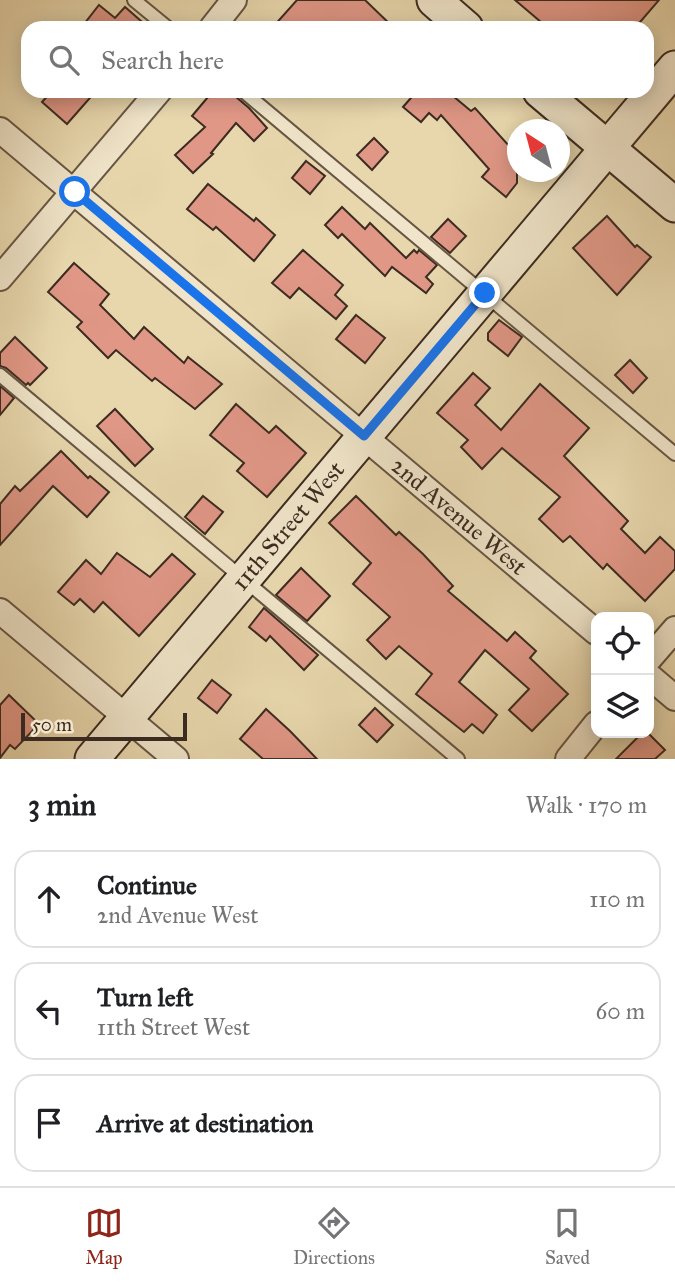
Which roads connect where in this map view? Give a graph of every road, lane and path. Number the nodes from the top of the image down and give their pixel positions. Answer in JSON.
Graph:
{"nodes":[{"id":1,"x":134,"y":0,"type":"edge"},
{"id":2,"x":234,"y":0,"type":"edge"},
{"id":3,"x":434,"y":0,"type":"edge"},
{"id":4,"x":160,"y":21,"type":"edge"},
{"id":5,"x":218,"y":21,"type":"edge"},
{"id":6,"x":458,"y":21,"type":"edge"},
{"id":7,"x":675,"y":68,"type":"edge"},
{"id":8,"x":654,"y":93,"type":"edge"},
{"id":9,"x":153,"y":98,"type":"edge"},
{"id":10,"x":251,"y":98,"type":"edge"},
{"id":11,"x":548,"y":98,"type":"edge"},
{"id":12,"x":650,"y":98,"type":"edge"},
{"id":13,"x":0,"y":130,"type":"edge"},
{"id":14,"x":608,"y":149,"type":"junction"},
{"id":15,"x":75,"y":192,"type":"junction"},
{"id":16,"x":675,"y":205,"type":"edge"},
{"id":17,"x":0,"y":278,"type":"edge"},
{"id":18,"x":485,"y":293,"type":"junction"},
{"id":19,"x":0,"y":375,"type":"edge"},
{"id":20,"x":364,"y":436,"type":"junction"},
{"id":21,"x":675,"y":454,"type":"edge"},
{"id":22,"x":243,"y":579,"type":"junction"},
{"id":23,"x":0,"y":611,"type":"edge"},
{"id":24,"x":591,"y":628,"type":"edge"},
{"id":25,"x":675,"y":629,"type":"edge"},
{"id":26,"x":654,"y":653,"type":"edge"},
{"id":27,"x":654,"y":680,"type":"edge"},
{"id":28,"x":675,"y":698,"type":"edge"},
{"id":29,"x":126,"y":718,"type":"junction"},
{"id":30,"x":591,"y":730,"type":"edge"},
{"id":31,"x":92,"y":759,"type":"edge"},
{"id":32,"x":176,"y":759,"type":"edge"},
{"id":33,"x":458,"y":759,"type":"edge"},
{"id":34,"x":568,"y":759,"type":"edge"}],
"edges":[{"from":1,"to":4,"type":"lane"},
{"from":2,"to":5,"type":"street"},
{"from":3,"to":6,"type":"street"},
{"from":7,"to":8,"type":"street","name":"11th Street West"},
{"from":9,"to":15,"type":"street"},
{"from":10,"to":18,"type":"lane"},
{"from":11,"to":14,"type":"street"},
{"from":12,"to":14,"type":"street","name":"11th Street West"},
{"from":13,"to":15,"type":"street","name":"2nd Avenue West"},
{"from":14,"to":16,"type":"street"},
{"from":14,"to":18,"type":"street","name":"11th Street West"},
{"from":15,"to":17,"type":"street"},
{"from":15,"to":20,"type":"street","name":"2nd Avenue West"},
{"from":18,"to":20,"type":"street","name":"11th Street West"},
{"from":18,"to":21,"type":"lane"},
{"from":19,"to":22,"type":"lane"},
{"from":20,"to":22,"type":"street","name":"11th Street West"},
{"from":20,"to":24,"type":"street","name":"2nd Avenue West"},
{"from":22,"to":29,"type":"street","name":"11th Street West"},
{"from":22,"to":33,"type":"lane"},
{"from":23,"to":29,"type":"street"},
{"from":25,"to":26,"type":"street"},
{"from":27,"to":28,"type":"street"},
{"from":29,"to":31,"type":"street","name":"11th Street West"},
{"from":29,"to":32,"type":"street"},
{"from":30,"to":34,"type":"street"}]}
